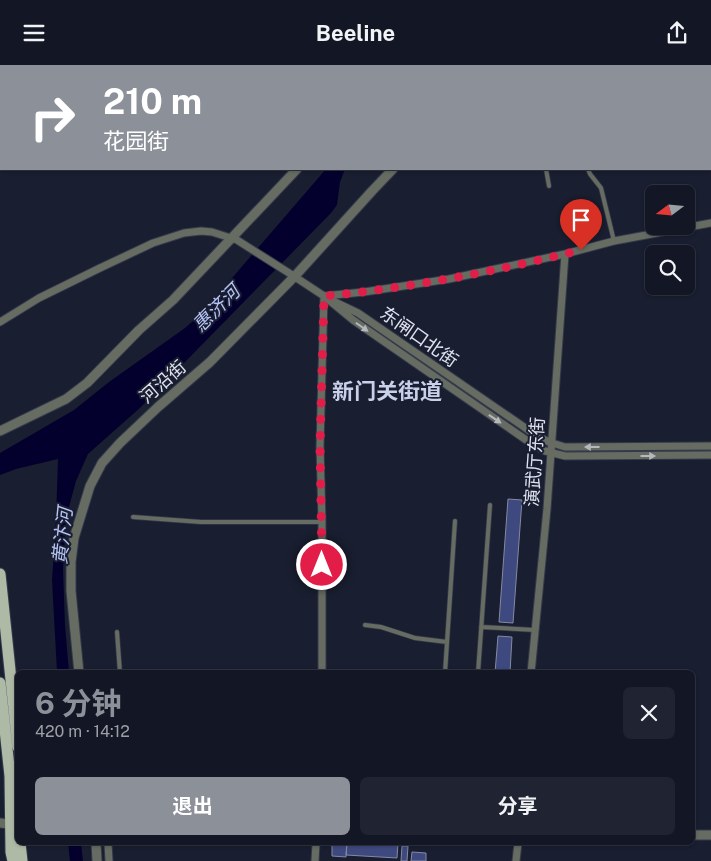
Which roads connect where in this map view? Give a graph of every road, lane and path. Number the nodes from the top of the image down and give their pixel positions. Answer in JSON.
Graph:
{"nodes":[{"id":1,"x":296,"y":170,"type":"edge"},
{"id":2,"x":393,"y":170,"type":"edge"},
{"id":3,"x":546,"y":170,"type":"edge"},
{"id":4,"x":588,"y":170,"type":"edge"},
{"id":5,"x":549,"y":186,"type":"dead end"},
{"id":6,"x":711,"y":223,"type":"edge"},
{"id":7,"x":232,"y":238,"type":"junction"},
{"id":8,"x":614,"y":241,"type":"junction"},
{"id":9,"x":565,"y":254,"type":"junction"},
{"id":10,"x":292,"y":274,"type":"junction"},
{"id":11,"x":324,"y":296,"type":"junction"},
{"id":12,"x":0,"y":322,"type":"edge"},
{"id":13,"x":0,"y":431,"type":"edge"},
{"id":14,"x":552,"y":443,"type":"junction"},
{"id":15,"x":711,"y":446,"type":"edge"},
{"id":16,"x":551,"y":453,"type":"junction"},
{"id":17,"x":711,"y":455,"type":"edge"},
{"id":18,"x":490,"y":505,"type":"dead end"},
{"id":19,"x":133,"y":517,"type":"dead end"},
{"id":20,"x":455,"y":521,"type":"dead end"},
{"id":21,"x":322,"y":522,"type":"junction"},
{"id":22,"x":0,"y":573,"type":"edge"},
{"id":23,"x":365,"y":625,"type":"dead end"},
{"id":24,"x":481,"y":627,"type":"junction"},
{"id":25,"x":535,"y":630,"type":"junction"},
{"id":26,"x":117,"y":633,"type":"dead end"},
{"id":27,"x":447,"y":641,"type":"junction"},
{"id":28,"x":79,"y":670,"type":"edge"},
{"id":29,"x":120,"y":670,"type":"edge"},
{"id":30,"x":322,"y":670,"type":"edge"},
{"id":31,"x":445,"y":670,"type":"edge"},
{"id":32,"x":478,"y":670,"type":"edge"},
{"id":33,"x":531,"y":670,"type":"edge"},
{"id":34,"x":0,"y":683,"type":"edge"},
{"id":35,"x":15,"y":718,"type":"edge"},
{"id":36,"x":10,"y":824,"type":"edge"},
{"id":37,"x":695,"y":835,"type":"edge"},
{"id":38,"x":711,"y":835,"type":"edge"},
{"id":39,"x":20,"y":845,"type":"edge"},
{"id":40,"x":96,"y":845,"type":"edge"},
{"id":41,"x":108,"y":845,"type":"edge"},
{"id":42,"x":316,"y":845,"type":"edge"},
{"id":43,"x":518,"y":845,"type":"edge"},
{"id":44,"x":13,"y":861,"type":"edge"},
{"id":45,"x":22,"y":861,"type":"edge"},
{"id":46,"x":97,"y":861,"type":"edge"},
{"id":47,"x":109,"y":861,"type":"edge"},
{"id":48,"x":315,"y":861,"type":"edge"},
{"id":49,"x":516,"y":861,"type":"edge"}],
"edges":[{"from":1,"to":7,"type":"street"},
{"from":2,"to":10,"type":"street","name":"河沿街"},
{"from":3,"to":5,"type":"lane"},
{"from":4,"to":8,"type":"lane"},
{"from":6,"to":8,"type":"street"},
{"from":7,"to":10,"type":"street"},
{"from":7,"to":12,"type":"street"},
{"from":7,"to":13,"type":"street"},
{"from":8,"to":9,"type":"street"},
{"from":9,"to":11,"type":"street"},
{"from":9,"to":14,"type":"street","name":"演武厅东街"},
{"from":10,"to":11,"type":"street"},
{"from":10,"to":28,"type":"street","name":"河沿街"},
{"from":11,"to":14,"type":"street","name":"东闸口北街"},
{"from":11,"to":16,"type":"street","name":"东闸口北街","one_way":true},
{"from":11,"to":21,"type":"street"},
{"from":15,"to":14,"type":"street","name":"东闸口北街","one_way":true},
{"from":14,"to":16,"type":"street","name":"演武厅东街"},
{"from":16,"to":17,"type":"street","name":"东闸口北街","one_way":true},
{"from":16,"to":25,"type":"street","name":"演武厅东街"},
{"from":18,"to":24,"type":"lane"},
{"from":19,"to":21,"type":"lane"},
{"from":20,"to":27,"type":"lane"},
{"from":21,"to":30,"type":"street"},
{"from":22,"to":35,"type":"main road"},
{"from":23,"to":27,"type":"lane"},
{"from":24,"to":25,"type":"lane"},
{"from":24,"to":32,"type":"lane"},
{"from":25,"to":33,"type":"street","name":"演武厅东街"},
{"from":26,"to":29,"type":"lane"},
{"from":27,"to":31,"type":"lane"},
{"from":34,"to":36,"type":"main road"},
{"from":36,"to":44,"type":"main road"},
{"from":37,"to":38,"type":"street"},
{"from":39,"to":45,"type":"main road"},
{"from":40,"to":46,"type":"street"},
{"from":41,"to":47,"type":"street"},
{"from":42,"to":48,"type":"street"},
{"from":43,"to":49,"type":"street"}]}
